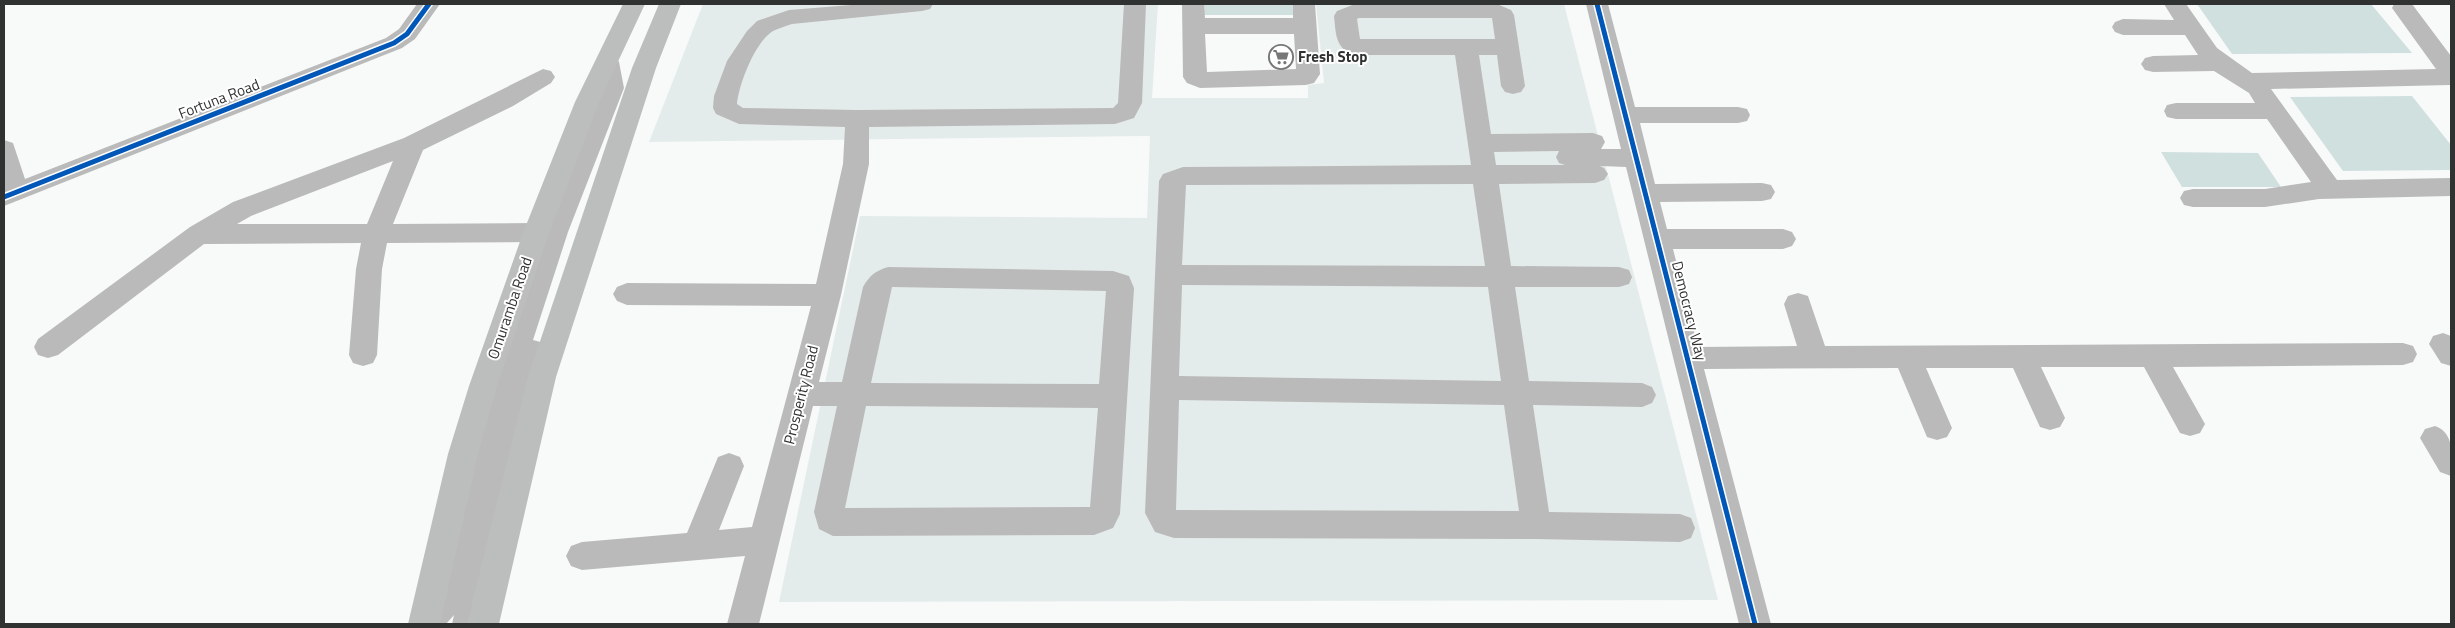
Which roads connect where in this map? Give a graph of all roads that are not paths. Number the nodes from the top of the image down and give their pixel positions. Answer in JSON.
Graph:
{"nodes":[{"id":1,"x":430,"y":4,"type":"edge"},
{"id":2,"x":634,"y":4,"type":"edge"},
{"id":3,"x":670,"y":4,"type":"edge"},
{"id":4,"x":922,"y":4,"type":"edge"},
{"id":5,"x":1135,"y":4,"type":"edge"},
{"id":6,"x":1597,"y":4,"type":"edge"},
{"id":7,"x":2175,"y":4,"type":"edge"},
{"id":8,"x":2403,"y":8,"type":"dead end"},
{"id":9,"x":1193,"y":15,"type":"edge"},
{"id":10,"x":1305,"y":15,"type":"edge"},
{"id":11,"x":2123,"y":27,"type":"dead end"},
{"id":12,"x":2191,"y":28,"type":"junction"},
{"id":13,"x":1466,"y":47,"type":"junction"},
{"id":14,"x":1508,"y":47,"type":"junction"},
{"id":15,"x":607,"y":62,"type":"junction"},
{"id":16,"x":2219,"y":63,"type":"junction"},
{"id":17,"x":2153,"y":64,"type":"dead end"},
{"id":18,"x":644,"y":68,"type":"junction"},
{"id":19,"x":2451,"y":72,"type":"edge"},
{"id":20,"x":2451,"y":76,"type":"edge"},
{"id":21,"x":543,"y":77,"type":"dead end"},
{"id":22,"x":2250,"y":81,"type":"junction"},
{"id":23,"x":1513,"y":86,"type":"dead end"},
{"id":24,"x":2176,"y":110,"type":"dead end"},
{"id":25,"x":2274,"y":111,"type":"junction"},
{"id":26,"x":1626,"y":115,"type":"junction"},
{"id":27,"x":1738,"y":115,"type":"dead end"},
{"id":28,"x":857,"y":119,"type":"junction"},
{"id":29,"x":413,"y":144,"type":"junction"},
{"id":30,"x":4,"y":149,"type":"edge"},
{"id":31,"x":1634,"y":150,"type":"junction"},
{"id":32,"x":1481,"y":159,"type":"junction"},
{"id":33,"x":1595,"y":174,"type":"dead end"},
{"id":34,"x":2451,"y":187,"type":"edge"},
{"id":35,"x":2330,"y":189,"type":"junction"},
{"id":36,"x":1762,"y":192,"type":"dead end"},
{"id":37,"x":1646,"y":193,"type":"junction"},
{"id":38,"x":10,"y":195,"type":"edge"},
{"id":39,"x":2193,"y":198,"type":"dead end"},
{"id":40,"x":376,"y":233,"type":"junction"},
{"id":41,"x":536,"y":233,"type":"junction"},
{"id":42,"x":199,"y":234,"type":"junction"},
{"id":43,"x":1657,"y":239,"type":"junction"},
{"id":44,"x":1783,"y":239,"type":"dead end"},
{"id":45,"x":1168,"y":275,"type":"junction"},
{"id":46,"x":1499,"y":276,"type":"junction"},
{"id":47,"x":1619,"y":277,"type":"dead end"},
{"id":48,"x":627,"y":294,"type":"dead end"},
{"id":49,"x":827,"y":295,"type":"junction"},
{"id":50,"x":1798,"y":304,"type":"dead end"},
{"id":51,"x":48,"y":347,"type":"dead end"},
{"id":52,"x":2403,"y":354,"type":"dead end"},
{"id":53,"x":362,"y":355,"type":"dead end"},
{"id":54,"x":2152,"y":355,"type":"junction"},
{"id":55,"x":2022,"y":356,"type":"junction"},
{"id":56,"x":1907,"y":357,"type":"junction"},
{"id":57,"x":1688,"y":358,"type":"junction"},
{"id":58,"x":1815,"y":358,"type":"junction"},
{"id":59,"x":1164,"y":388,"type":"junction"},
{"id":60,"x":802,"y":394,"type":"junction"},
{"id":61,"x":855,"y":394,"type":"junction"},
{"id":62,"x":1517,"y":394,"type":"junction"},
{"id":63,"x":1642,"y":395,"type":"dead end"},
{"id":64,"x":1112,"y":396,"type":"junction"},
{"id":65,"x":2050,"y":418,"type":"dead end"},
{"id":66,"x":2190,"y":424,"type":"dead end"},
{"id":67,"x":1937,"y":428,"type":"dead end"},
{"id":68,"x":2435,"y":438,"type":"dead end"},
{"id":69,"x":2451,"y":463,"type":"edge"},
{"id":70,"x":729,"y":466,"type":"dead end"},
{"id":71,"x":1536,"y":525,"type":"junction"},
{"id":72,"x":1680,"y":528,"type":"dead end"},
{"id":73,"x":764,"y":540,"type":"junction"},
{"id":74,"x":698,"y":545,"type":"junction"},
{"id":75,"x":582,"y":556,"type":"dead end"},
{"id":76,"x":425,"y":624,"type":"edge"},
{"id":77,"x":468,"y":624,"type":"edge"},
{"id":78,"x":483,"y":624,"type":"edge"},
{"id":79,"x":743,"y":624,"type":"edge"},
{"id":80,"x":1755,"y":624,"type":"edge"}],
"edges":[{"from":1,"to":38,"type":"street","name":"Fortuna Road"},
{"from":2,"to":15,"type":"main road","name":"Omuramba Road"},
{"from":3,"to":18,"type":"main road"},
{"from":4,"to":28,"type":"street"},
{"from":5,"to":28,"type":"street"},
{"from":6,"to":26,"type":"street","name":"Democracy Way"},
{"from":7,"to":12,"type":"street"},
{"from":8,"to":19,"type":"street"},
{"from":9,"to":10,"type":"street"},
{"from":9,"to":10,"type":"street"},
{"from":11,"to":12,"type":"street"},
{"from":12,"to":16,"type":"street"},
{"from":13,"to":14,"type":"street"},
{"from":13,"to":14,"type":"street"},
{"from":13,"to":32,"type":"street"},
{"from":14,"to":23,"type":"street"},
{"from":15,"to":41,"type":"main road","name":"Omuramba Road"},
{"from":15,"to":76,"type":"street"},
{"from":16,"to":17,"type":"street"},
{"from":16,"to":22,"type":"street"},
{"from":18,"to":77,"type":"street"},
{"from":18,"to":78,"type":"main road"},
{"from":20,"to":22,"type":"street"},
{"from":21,"to":29,"type":"street"},
{"from":22,"to":25,"type":"street"},
{"from":24,"to":25,"type":"street"},
{"from":25,"to":35,"type":"street"},
{"from":26,"to":27,"type":"street"},
{"from":26,"to":31,"type":"street","name":"Democracy Way"},
{"from":28,"to":49,"type":"street","name":"Prosperity Road"},
{"from":29,"to":40,"type":"street"},
{"from":29,"to":42,"type":"street"},
{"from":30,"to":38,"type":"street"},
{"from":31,"to":32,"type":"street"},
{"from":31,"to":37,"type":"street","name":"Democracy Way"},
{"from":32,"to":33,"type":"street"},
{"from":32,"to":45,"type":"street"},
{"from":32,"to":46,"type":"street"},
{"from":34,"to":35,"type":"street"},
{"from":35,"to":39,"type":"street"},
{"from":36,"to":37,"type":"street"},
{"from":37,"to":43,"type":"street","name":"Democracy Way"},
{"from":40,"to":41,"type":"street"},
{"from":40,"to":42,"type":"street"},
{"from":40,"to":53,"type":"street"},
{"from":41,"to":76,"type":"main road","name":"Omuramba Road"},
{"from":42,"to":51,"type":"street"},
{"from":43,"to":44,"type":"street"},
{"from":43,"to":57,"type":"street","name":"Democracy Way"},
{"from":45,"to":46,"type":"street"},
{"from":45,"to":59,"type":"street"},
{"from":46,"to":47,"type":"street"},
{"from":46,"to":62,"type":"street"},
{"from":48,"to":49,"type":"street"},
{"from":49,"to":60,"type":"street","name":"Prosperity Road"},
{"from":50,"to":58,"type":"street"},
{"from":52,"to":54,"type":"street"},
{"from":54,"to":55,"type":"street"},
{"from":54,"to":66,"type":"street"},
{"from":55,"to":56,"type":"street"},
{"from":55,"to":65,"type":"street"},
{"from":56,"to":58,"type":"street"},
{"from":56,"to":67,"type":"street"},
{"from":57,"to":58,"type":"street"},
{"from":57,"to":80,"type":"street","name":"Democracy Way"},
{"from":59,"to":62,"type":"street"},
{"from":59,"to":71,"type":"street"},
{"from":60,"to":61,"type":"street"},
{"from":60,"to":73,"type":"street","name":"Prosperity Road"},
{"from":61,"to":64,"type":"street"},
{"from":61,"to":64,"type":"street"},
{"from":61,"to":64,"type":"street"},
{"from":62,"to":63,"type":"street"},
{"from":62,"to":71,"type":"street"},
{"from":68,"to":69,"type":"street"},
{"from":70,"to":74,"type":"street"},
{"from":71,"to":72,"type":"street"},
{"from":73,"to":74,"type":"street"},
{"from":73,"to":79,"type":"street","name":"Prosperity Road"},
{"from":74,"to":75,"type":"street"}]}
